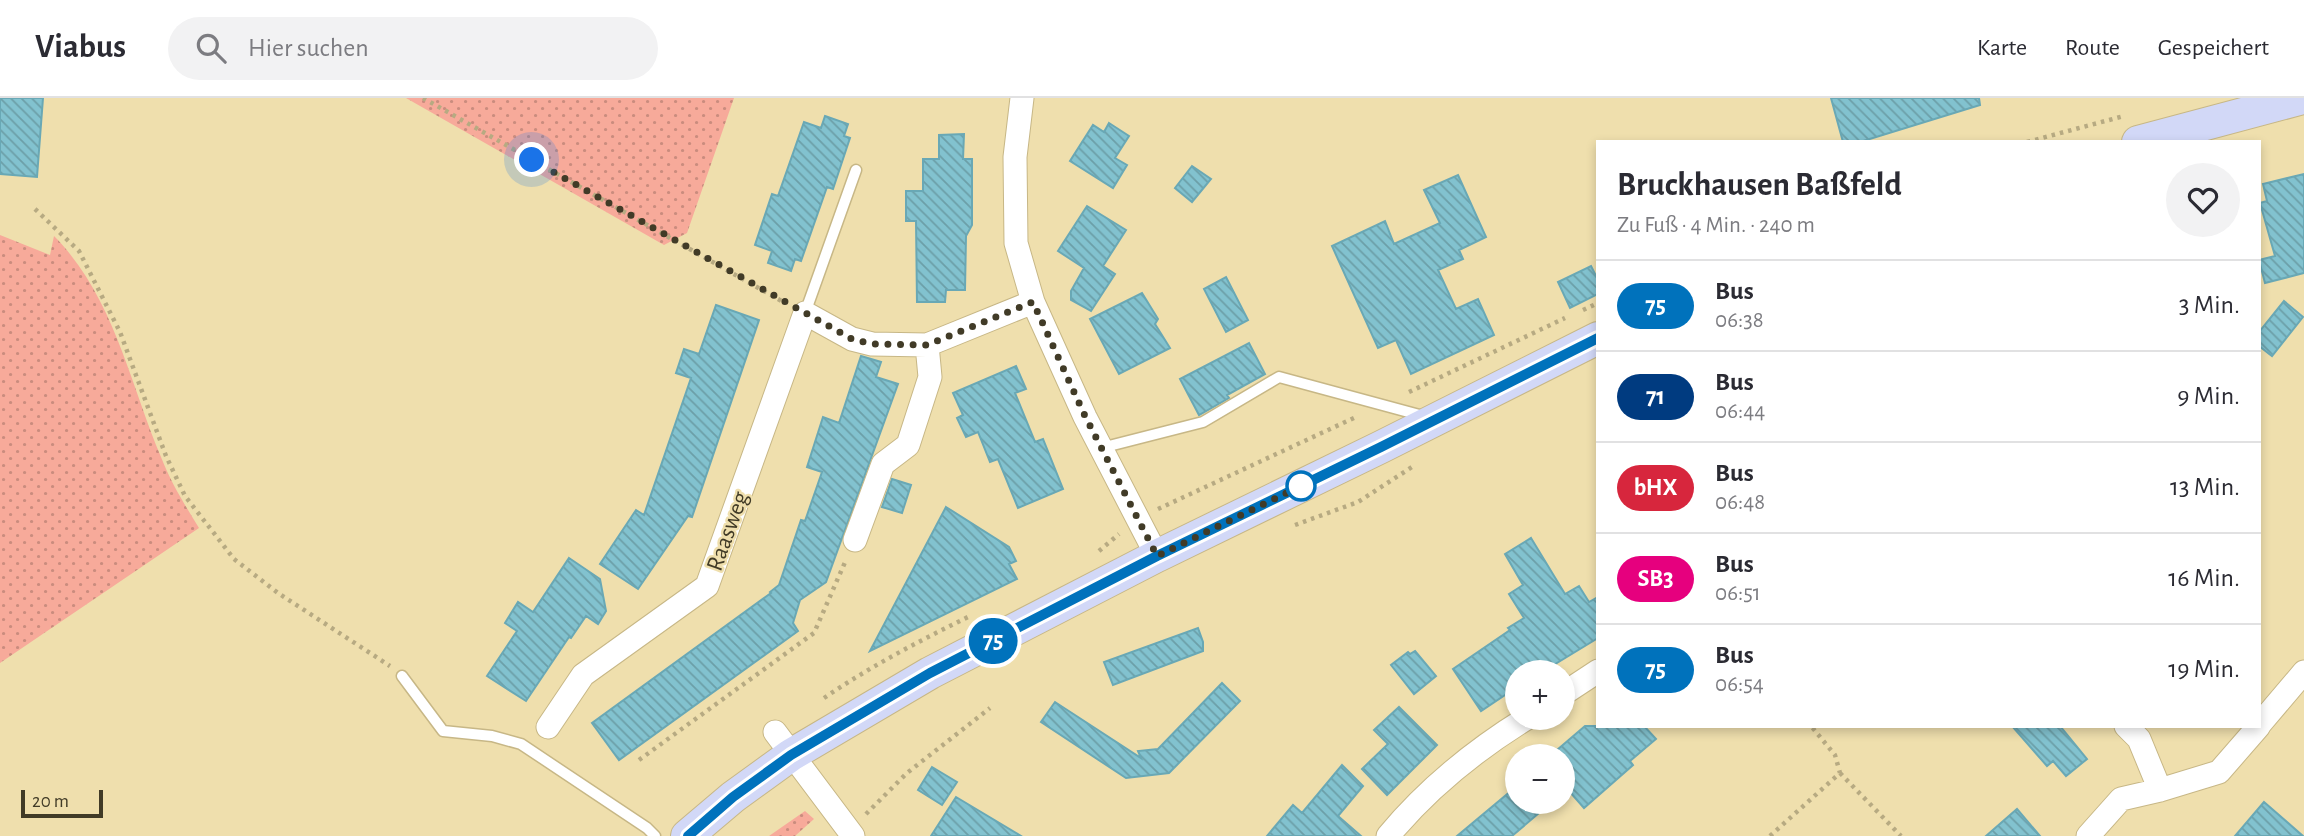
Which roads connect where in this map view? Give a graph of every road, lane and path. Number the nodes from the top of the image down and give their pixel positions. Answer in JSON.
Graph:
{"nodes":[{"id":1,"x":423,"y":98,"type":"edge"},
{"id":2,"x":1022,"y":98,"type":"edge"},
{"id":3,"x":2303,"y":98,"type":"edge"},
{"id":4,"x":2136,"y":127,"type":"edge"},
{"id":5,"x":2042,"y":140,"type":"edge"},
{"id":6,"x":856,"y":170,"type":"dead end"},
{"id":7,"x":35,"y":209,"type":"dead end"},
{"id":8,"x":1033,"y":302,"type":"junction"},
{"id":9,"x":804,"y":313,"type":"junction"},
{"id":10,"x":1596,"y":339,"type":"edge"},
{"id":11,"x":927,"y":345,"type":"junction"},
{"id":12,"x":1435,"y":420,"type":"junction"},
{"id":13,"x":1101,"y":448,"type":"junction"},
{"id":14,"x":1413,"y":466,"type":"dead end"},
{"id":15,"x":1283,"y":528,"type":"dead end"},
{"id":16,"x":855,"y":540,"type":"joint"},
{"id":17,"x":1157,"y":556,"type":"junction"},
{"id":18,"x":1596,"y":672,"type":"edge"},
{"id":19,"x":2304,"y":672,"type":"edge"},
{"id":20,"x":402,"y":676,"type":"joint"},
{"id":21,"x":1575,"y":686,"type":"edge"},
{"id":22,"x":990,"y":708,"type":"dead end"},
{"id":23,"x":2261,"y":724,"type":"edge"},
{"id":24,"x":548,"y":727,"type":"dead end"},
{"id":25,"x":1813,"y":728,"type":"edge"},
{"id":26,"x":2128,"y":728,"type":"edge"},
{"id":27,"x":2257,"y":728,"type":"edge"},
{"id":28,"x":1509,"y":730,"type":"edge"},
{"id":29,"x":783,"y":743,"type":"junction"},
{"id":30,"x":639,"y":760,"type":"dead end"},
{"id":31,"x":1840,"y":773,"type":"junction"},
{"id":32,"x":2160,"y":790,"type":"junction"},
{"id":33,"x":851,"y":833,"type":"edge"},
{"id":34,"x":654,"y":836,"type":"edge"},
{"id":35,"x":688,"y":836,"type":"edge"},
{"id":36,"x":1388,"y":836,"type":"edge"},
{"id":37,"x":1770,"y":836,"type":"edge"},
{"id":38,"x":1902,"y":836,"type":"edge"},
{"id":39,"x":2088,"y":836,"type":"edge"}],
"edges":[{"from":1,"to":9,"type":"path"},
{"from":2,"to":8,"type":"street"},
{"from":3,"to":4,"type":"main road"},
{"from":4,"to":5,"type":"path"},
{"from":6,"to":9,"type":"lane"},
{"from":7,"to":20,"type":"path"},
{"from":8,"to":11,"type":"street"},
{"from":8,"to":13,"type":"street"},
{"from":9,"to":11,"type":"street"},
{"from":9,"to":24,"type":"street","name":"Raasweg"},
{"from":10,"to":12,"type":"main road"},
{"from":11,"to":16,"type":"street"},
{"from":12,"to":13,"type":"lane"},
{"from":12,"to":17,"type":"main road"},
{"from":13,"to":17,"type":"street"},
{"from":14,"to":15,"type":"path"},
{"from":16,"to":30,"type":"path"},
{"from":17,"to":29,"type":"main road"},
{"from":18,"to":21,"type":"street"},
{"from":19,"to":23,"type":"street"},
{"from":20,"to":34,"type":"lane"},
{"from":22,"to":33,"type":"path"},
{"from":25,"to":31,"type":"path"},
{"from":26,"to":32,"type":"street"},
{"from":27,"to":32,"type":"street"},
{"from":28,"to":36,"type":"street"},
{"from":29,"to":33,"type":"street"},
{"from":29,"to":35,"type":"main road"},
{"from":31,"to":37,"type":"path"},
{"from":31,"to":38,"type":"path"},
{"from":32,"to":39,"type":"street"}]}
